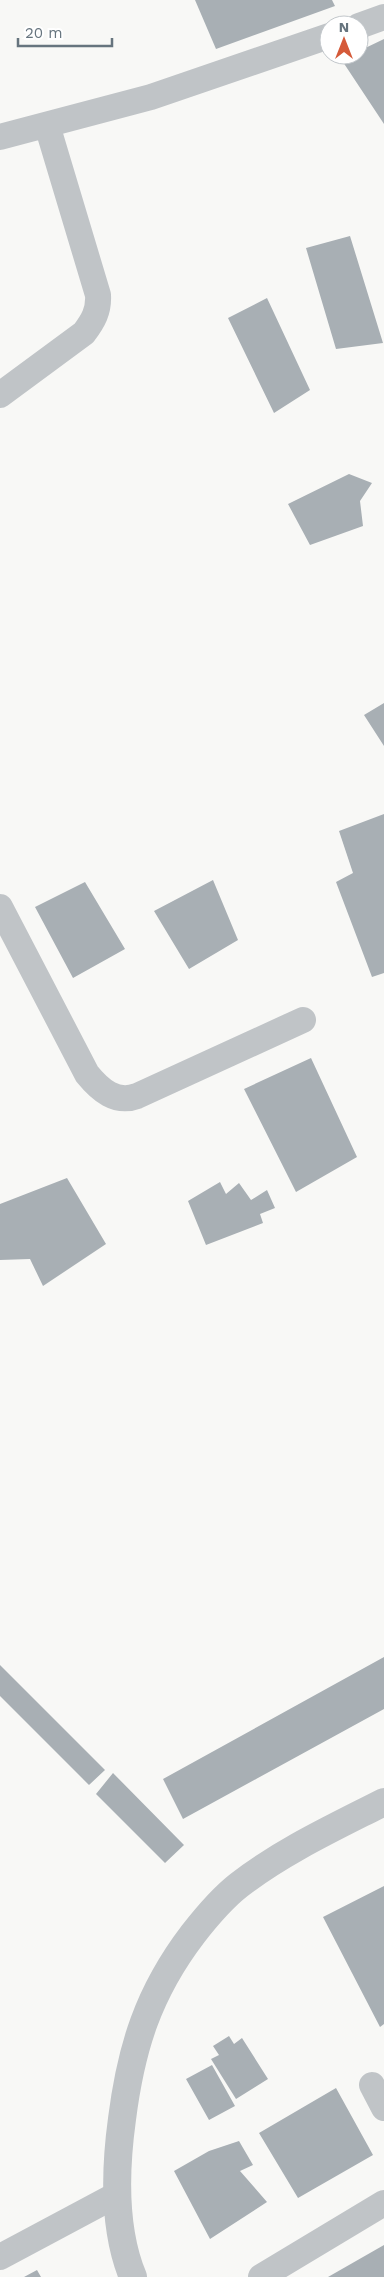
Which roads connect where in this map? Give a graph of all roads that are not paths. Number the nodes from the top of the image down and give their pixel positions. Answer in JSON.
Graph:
{"nodes":[{"id":1,"x":384,"y":17,"type":"edge"},
{"id":2,"x":369,"y":22,"type":"edge"},
{"id":3,"x":319,"y":39,"type":"edge"},
{"id":4,"x":47,"y":125,"type":"junction"},
{"id":5,"x":0,"y":137,"type":"edge"},
{"id":6,"x":0,"y":395,"type":"edge"},
{"id":7,"x":0,"y":907,"type":"edge"},
{"id":8,"x":304,"y":1020,"type":"dead end"},
{"id":9,"x":384,"y":1802,"type":"edge"},
{"id":10,"x":372,"y":2085,"type":"dead end"},
{"id":11,"x":384,"y":2108,"type":"edge"},
{"id":12,"x":118,"y":2194,"type":"junction"},
{"id":13,"x":384,"y":2203,"type":"edge"},
{"id":14,"x":0,"y":2257,"type":"edge"},
{"id":15,"x":133,"y":2277,"type":"edge"},
{"id":16,"x":261,"y":2277,"type":"edge"}],
"edges":[{"from":1,"to":2,"type":"street"},
{"from":3,"to":4,"type":"street"},
{"from":4,"to":5,"type":"street"},
{"from":4,"to":6,"type":"street"},
{"from":7,"to":8,"type":"street"},
{"from":9,"to":12,"type":"street"},
{"from":10,"to":11,"type":"street"},
{"from":12,"to":14,"type":"street"},
{"from":12,"to":15,"type":"street"},
{"from":13,"to":16,"type":"street"}]}
